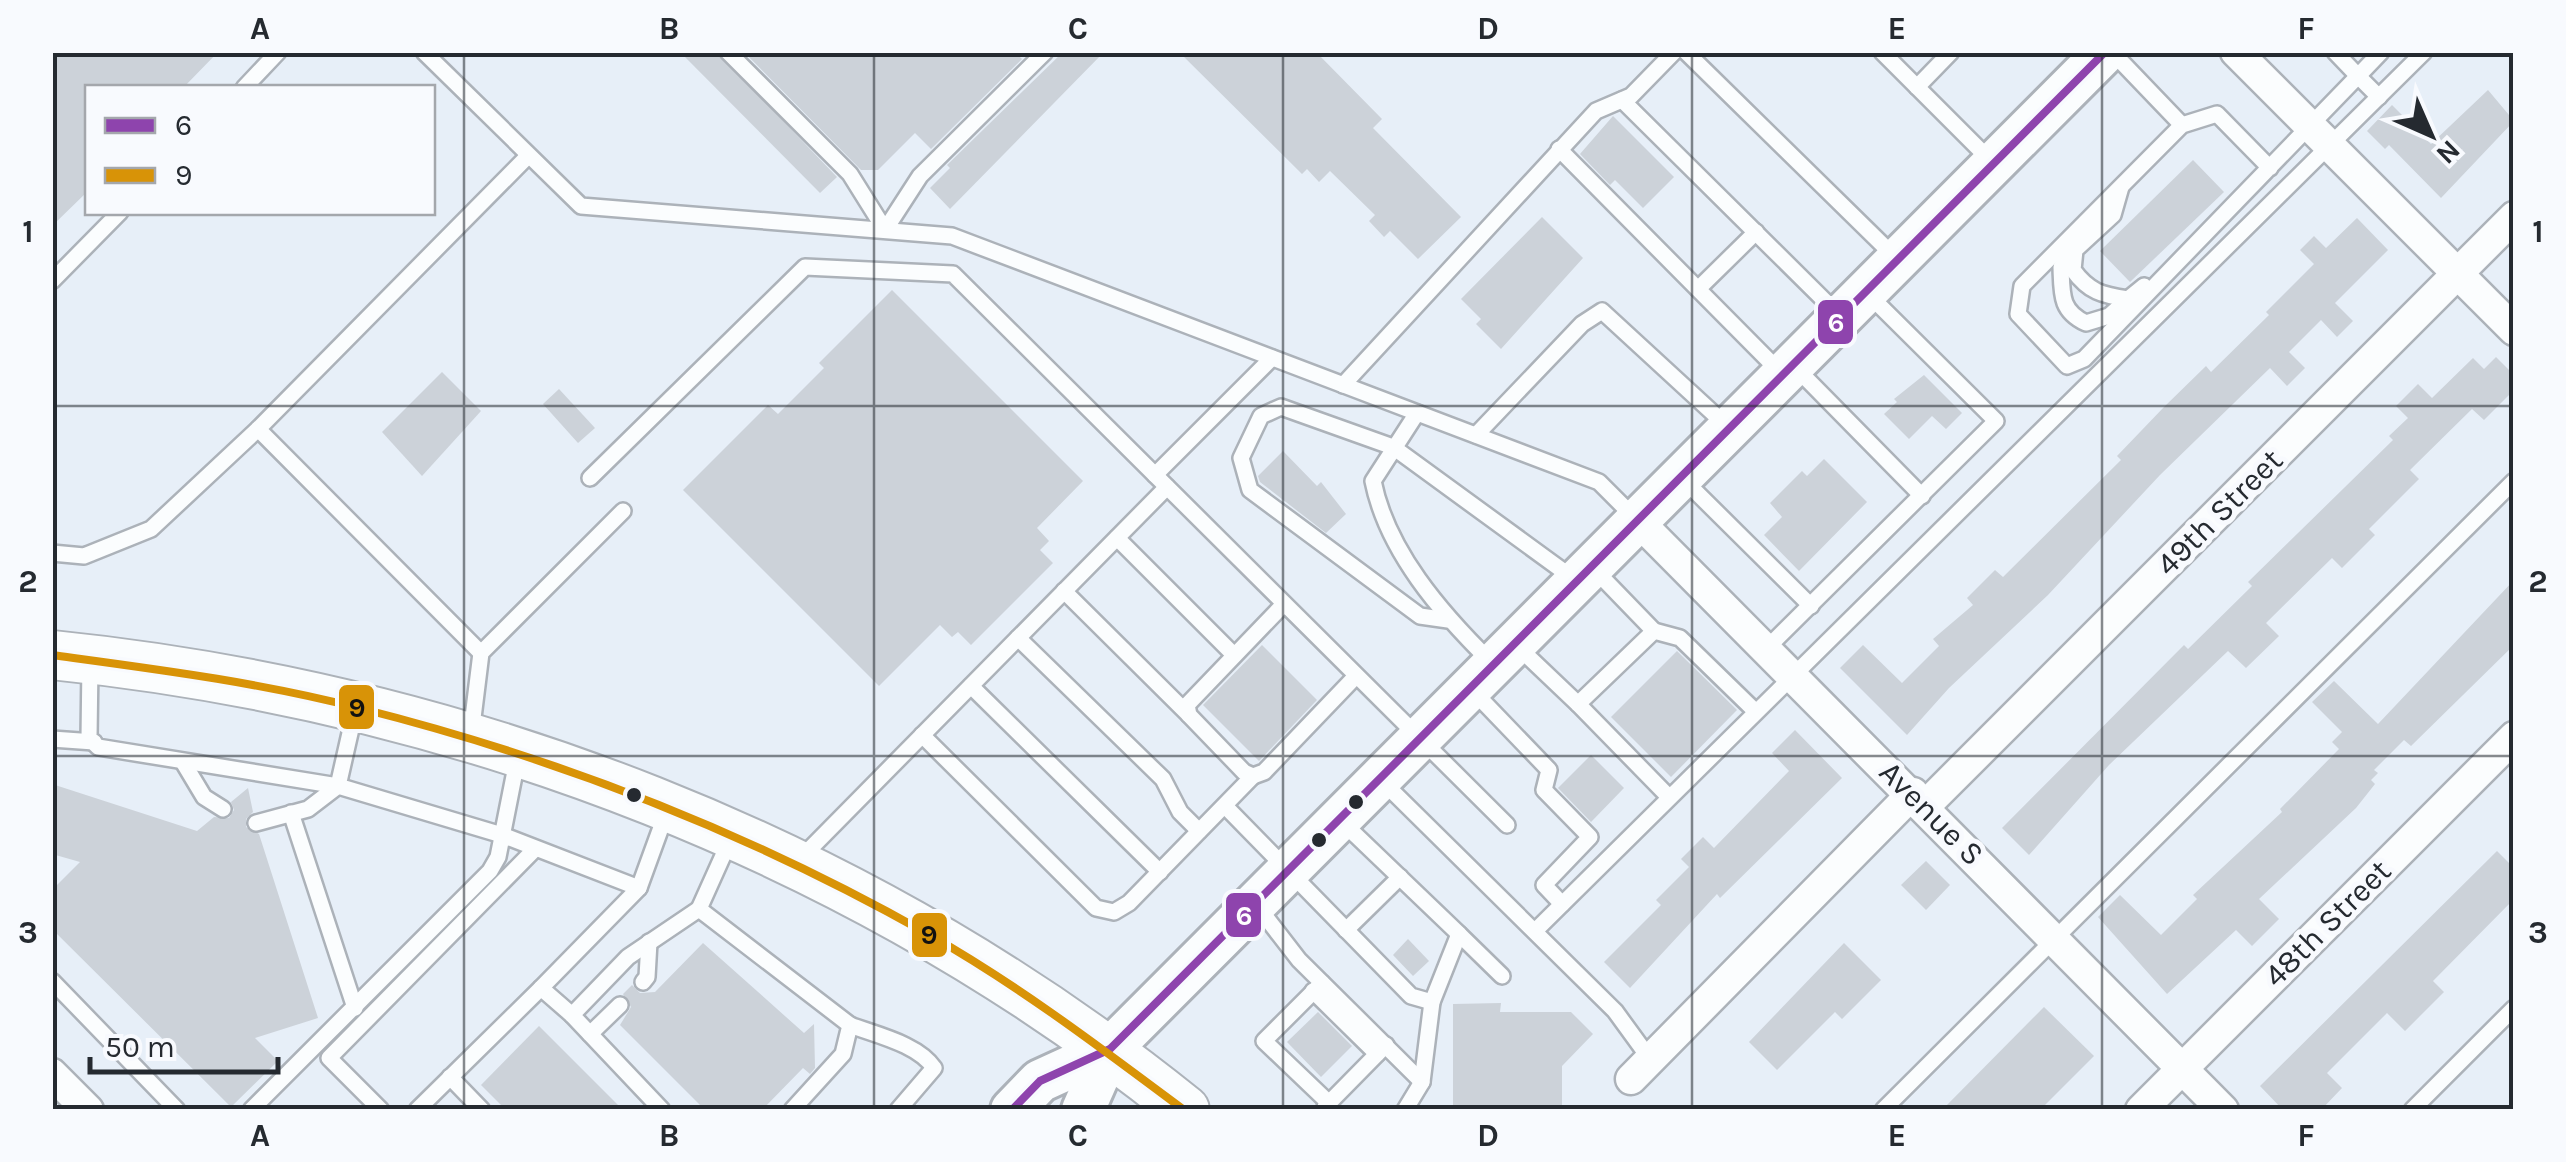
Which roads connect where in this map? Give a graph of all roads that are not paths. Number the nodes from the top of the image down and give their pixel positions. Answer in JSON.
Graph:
{"nodes":[{"id":1,"x":278,"y":52,"type":"edge"},
{"id":2,"x":424,"y":52,"type":"edge"},
{"id":3,"x":728,"y":52,"type":"edge"},
{"id":4,"x":1045,"y":52,"type":"edge"},
{"id":5,"x":1674,"y":52,"type":"edge"},
{"id":6,"x":1686,"y":52,"type":"edge"},
{"id":7,"x":1882,"y":52,"type":"edge"},
{"id":8,"x":1952,"y":52,"type":"edge"},
{"id":9,"x":2108,"y":52,"type":"edge"},
{"id":10,"x":2236,"y":52,"type":"edge"},
{"id":11,"x":2335,"y":52,"type":"edge"},
{"id":12,"x":2381,"y":52,"type":"edge"},
{"id":13,"x":2424,"y":52,"type":"edge"},
{"id":14,"x":2358,"y":76,"type":"junction"},
{"id":15,"x":247,"y":85,"type":"edge"},
{"id":16,"x":1917,"y":88,"type":"junction"},
{"id":17,"x":2379,"y":97,"type":"junction"},
{"id":18,"x":1622,"y":100,"type":"junction"},
{"id":19,"x":2182,"y":126,"type":"junction"},
{"id":20,"x":2320,"y":136,"type":"junction"},
{"id":21,"x":1559,"y":150,"type":"junction"},
{"id":22,"x":528,"y":156,"type":"junction"},
{"id":23,"x":1994,"y":164,"type":"junction"},
{"id":24,"x":2270,"y":168,"type":"junction"},
{"id":25,"x":2122,"y":184,"type":"junction"},
{"id":26,"x":2237,"y":201,"type":"junction"},
{"id":27,"x":117,"y":215,"type":"edge"},
{"id":28,"x":2514,"y":218,"type":"edge"},
{"id":29,"x":885,"y":230,"type":"junction"},
{"id":30,"x":1756,"y":232,"type":"junction"},
{"id":31,"x":2075,"y":250,"type":"junction"},
{"id":32,"x":1898,"y":260,"type":"junction"},
{"id":33,"x":2457,"y":274,"type":"junction"},
{"id":34,"x":52,"y":281,"type":"edge"},
{"id":35,"x":1698,"y":289,"type":"junction"},
{"id":36,"x":2128,"y":299,"type":"junction"},
{"id":37,"x":1853,"y":304,"type":"junction"},
{"id":38,"x":2514,"y":330,"type":"edge"},
{"id":39,"x":1272,"y":358,"type":"junction"},
{"id":40,"x":1788,"y":370,"type":"junction"},
{"id":41,"x":1343,"y":385,"type":"junction"},
{"id":42,"x":1417,"y":414,"type":"junction"},
{"id":43,"x":258,"y":428,"type":"junction"},
{"id":44,"x":1730,"y":429,"type":"junction"},
{"id":45,"x":1476,"y":436,"type":"junction"},
{"id":46,"x":1394,"y":447,"type":"junction"},
{"id":47,"x":1682,"y":477,"type":"junction"},
{"id":48,"x":590,"y":478,"type":"dead end"},
{"id":49,"x":1161,"y":481,"type":"junction"},
{"id":50,"x":2514,"y":481,"type":"edge"},
{"id":51,"x":1922,"y":496,"type":"junction"},
{"id":52,"x":623,"y":511,"type":"dead end"},
{"id":53,"x":1638,"y":520,"type":"junction"},
{"id":54,"x":1116,"y":538,"type":"junction"},
{"id":55,"x":52,"y":553,"type":"edge"},
{"id":56,"x":1585,"y":574,"type":"junction"},
{"id":57,"x":1064,"y":591,"type":"junction"},
{"id":58,"x":1284,"y":604,"type":"junction"},
{"id":59,"x":1811,"y":606,"type":"junction"},
{"id":60,"x":1448,"y":620,"type":"junction"},
{"id":61,"x":1654,"y":631,"type":"junction"},
{"id":62,"x":1018,"y":638,"type":"junction"},
{"id":63,"x":1766,"y":649,"type":"junction"},
{"id":64,"x":481,"y":653,"type":"junction"},
{"id":65,"x":1233,"y":654,"type":"junction"},
{"id":66,"x":71,"y":657,"type":"edge"},
{"id":67,"x":1493,"y":666,"type":"junction"},
{"id":68,"x":1356,"y":676,"type":"junction"},
{"id":69,"x":1796,"y":677,"type":"junction"},
{"id":70,"x":971,"y":686,"type":"junction"},
{"id":71,"x":1578,"y":704,"type":"junction"},
{"id":72,"x":356,"y":707,"type":"junction"},
{"id":73,"x":1755,"y":711,"type":"junction"},
{"id":74,"x":1189,"y":714,"type":"junction"},
{"id":75,"x":922,"y":735,"type":"junction"},
{"id":76,"x":2514,"y":736,"type":"edge"},
{"id":77,"x":470,"y":738,"type":"junction"},
{"id":78,"x":1420,"y":739,"type":"junction"},
{"id":79,"x":52,"y":740,"type":"edge"},
{"id":80,"x":94,"y":742,"type":"junction"},
{"id":81,"x":519,"y":752,"type":"junction"},
{"id":82,"x":183,"y":762,"type":"junction"},
{"id":83,"x":1252,"y":776,"type":"junction"},
{"id":84,"x":1380,"y":779,"type":"junction"},
{"id":85,"x":338,"y":786,"type":"junction"},
{"id":86,"x":1668,"y":796,"type":"junction"},
{"id":87,"x":1919,"y":799,"type":"junction"},
{"id":88,"x":1225,"y":806,"type":"junction"},
{"id":89,"x":669,"y":807,"type":"junction"},
{"id":90,"x":223,"y":809,"type":"dead end"},
{"id":91,"x":291,"y":813,"type":"junction"},
{"id":92,"x":1340,"y":820,"type":"junction"},
{"id":93,"x":256,"y":823,"type":"dead end"},
{"id":94,"x":1507,"y":826,"type":"dead end"},
{"id":95,"x":1199,"y":832,"type":"junction"},
{"id":96,"x":502,"y":834,"type":"junction"},
{"id":97,"x":732,"y":834,"type":"junction"},
{"id":98,"x":1629,"y":835,"type":"junction"},
{"id":99,"x":1590,"y":837,"type":"junction"},
{"id":100,"x":535,"y":849,"type":"junction"},
{"id":101,"x":794,"y":864,"type":"junction"},
{"id":102,"x":1288,"y":871,"type":"junction"},
{"id":103,"x":1160,"y":872,"type":"junction"},
{"id":104,"x":1400,"y":877,"type":"junction"},
{"id":105,"x":639,"y":888,"type":"junction"},
{"id":106,"x":1256,"y":904,"type":"junction"},
{"id":107,"x":1562,"y":904,"type":"junction"},
{"id":108,"x":699,"y":909,"type":"junction"},
{"id":109,"x":1346,"y":930,"type":"junction"},
{"id":110,"x":1535,"y":930,"type":"junction"},
{"id":111,"x":1458,"y":934,"type":"junction"},
{"id":112,"x":2054,"y":937,"type":"junction"},
{"id":113,"x":649,"y":942,"type":"junction"},
{"id":114,"x":1502,"y":976,"type":"dead end"},
{"id":115,"x":52,"y":980,"type":"edge"},
{"id":116,"x":643,"y":982,"type":"dead end"},
{"id":117,"x":1318,"y":987,"type":"junction"},
{"id":118,"x":541,"y":988,"type":"junction"},
{"id":119,"x":1432,"y":1002,"type":"junction"},
{"id":120,"x":620,"y":1004,"type":"dead end"},
{"id":121,"x":356,"y":1008,"type":"junction"},
{"id":122,"x":2514,"y":1008,"type":"edge"},
{"id":123,"x":572,"y":1015,"type":"junction"},
{"id":124,"x":850,"y":1025,"type":"junction"},
{"id":125,"x":590,"y":1034,"type":"junction"},
{"id":126,"x":1110,"y":1049,"type":"junction"},
{"id":127,"x":1381,"y":1050,"type":"junction"},
{"id":128,"x":1641,"y":1069,"type":"joint"},
{"id":129,"x":2182,"y":1069,"type":"junction"},
{"id":130,"x":52,"y":1074,"type":"edge"},
{"id":131,"x":450,"y":1078,"type":"junction"},
{"id":132,"x":1422,"y":1082,"type":"junction"},
{"id":133,"x":1326,"y":1106,"type":"edge"},
{"id":134,"x":88,"y":1110,"type":"edge"},
{"id":135,"x":177,"y":1110,"type":"edge"},
{"id":136,"x":252,"y":1110,"type":"edge"},
{"id":137,"x":381,"y":1110,"type":"edge"},
{"id":138,"x":418,"y":1110,"type":"edge"},
{"id":139,"x":482,"y":1110,"type":"edge"},
{"id":140,"x":662,"y":1110,"type":"edge"},
{"id":141,"x":792,"y":1110,"type":"edge"},
{"id":142,"x":898,"y":1110,"type":"edge"},
{"id":143,"x":1012,"y":1110,"type":"edge"},
{"id":144,"x":1083,"y":1110,"type":"edge"},
{"id":145,"x":1185,"y":1110,"type":"edge"},
{"id":146,"x":1405,"y":1110,"type":"edge"},
{"id":147,"x":1883,"y":1110,"type":"edge"},
{"id":148,"x":2141,"y":1110,"type":"edge"},
{"id":149,"x":2223,"y":1110,"type":"edge"},
{"id":150,"x":2412,"y":1110,"type":"edge"}],
"edges":[{"from":1,"to":15,"type":"lane"},
{"from":2,"to":22,"type":"lane"},
{"from":3,"to":29,"type":"lane"},
{"from":4,"to":29,"type":"lane"},
{"from":5,"to":18,"type":"lane"},
{"from":6,"to":32,"type":"lane"},
{"from":7,"to":16,"type":"lane"},
{"from":8,"to":16,"type":"lane"},
{"from":9,"to":19,"type":"lane"},
{"from":9,"to":23,"type":"main road"},
{"from":10,"to":20,"type":"street"},
{"from":11,"to":14,"type":"lane"},
{"from":12,"to":14,"type":"lane"},
{"from":13,"to":17,"type":"lane"},
{"from":14,"to":17,"type":"lane"},
{"from":14,"to":20,"type":"lane"},
{"from":16,"to":23,"type":"lane"},
{"from":17,"to":20,"type":"lane"},
{"from":18,"to":21,"type":"lane"},
{"from":18,"to":30,"type":"lane"},
{"from":19,"to":24,"type":"lane"},
{"from":19,"to":25,"type":"lane"},
{"from":20,"to":24,"type":"lane"},
{"from":20,"to":33,"type":"street"},
{"from":20,"to":69,"type":"lane"},
{"from":21,"to":35,"type":"lane"},
{"from":21,"to":41,"type":"lane"},
{"from":22,"to":29,"type":"lane"},
{"from":22,"to":43,"type":"lane"},
{"from":23,"to":32,"type":"main road"},
{"from":24,"to":26,"type":"lane"},
{"from":25,"to":26,"type":"lane"},
{"from":25,"to":31,"type":"lane"},
{"from":26,"to":36,"type":"lane"},
{"from":27,"to":34,"type":"lane"},
{"from":28,"to":33,"type":"street","name":"49th Street"},
{"from":29,"to":39,"type":"lane"},
{"from":30,"to":35,"type":"lane"},
{"from":30,"to":37,"type":"lane"},
{"from":31,"to":36,"type":"lane"},
{"from":31,"to":36,"type":"lane"},
{"from":32,"to":37,"type":"main road"},
{"from":33,"to":38,"type":"street"},
{"from":33,"to":87,"type":"street","name":"49th Street"},
{"from":35,"to":40,"type":"lane"},
{"from":37,"to":40,"type":"main road"},
{"from":37,"to":51,"type":"lane"},
{"from":39,"to":41,"type":"lane"},
{"from":39,"to":49,"type":"lane"},
{"from":40,"to":44,"type":"main road"},
{"from":40,"to":51,"type":"lane"},
{"from":41,"to":42,"type":"lane"},
{"from":42,"to":45,"type":"lane"},
{"from":42,"to":46,"type":"lane"},
{"from":43,"to":55,"type":"lane"},
{"from":43,"to":64,"type":"lane"},
{"from":44,"to":45,"type":"lane"},
{"from":44,"to":47,"type":"main road"},
{"from":45,"to":53,"type":"lane"},
{"from":46,"to":56,"type":"lane"},
{"from":46,"to":60,"type":"lane"},
{"from":46,"to":60,"type":"lane"},
{"from":47,"to":53,"type":"main road"},
{"from":47,"to":59,"type":"lane"},
{"from":48,"to":49,"type":"lane"},
{"from":49,"to":54,"type":"lane"},
{"from":49,"to":58,"type":"lane"},
{"from":50,"to":112,"type":"lane"},
{"from":51,"to":59,"type":"lane"},
{"from":52,"to":64,"type":"lane"},
{"from":53,"to":56,"type":"main road"},
{"from":53,"to":63,"type":"street","name":"Avenue S"},
{"from":54,"to":57,"type":"lane"},
{"from":54,"to":65,"type":"lane"},
{"from":56,"to":61,"type":"lane"},
{"from":56,"to":67,"type":"main road"},
{"from":57,"to":62,"type":"lane"},
{"from":57,"to":74,"type":"lane"},
{"from":58,"to":65,"type":"lane"},
{"from":58,"to":68,"type":"lane"},
{"from":59,"to":63,"type":"lane"},
{"from":60,"to":67,"type":"lane"},
{"from":61,"to":71,"type":"lane"},
{"from":61,"to":73,"type":"lane"},
{"from":62,"to":70,"type":"lane"},
{"from":62,"to":95,"type":"lane"},
{"from":63,"to":69,"type":"street","name":"Avenue S"},
{"from":64,"to":77,"type":"lane"},
{"from":65,"to":74,"type":"lane"},
{"from":66,"to":72,"type":"highway"},
{"from":66,"to":80,"type":"lane"},
{"from":67,"to":71,"type":"lane"},
{"from":67,"to":78,"type":"main road"},
{"from":67,"to":99,"type":"lane"},
{"from":68,"to":78,"type":"lane"},
{"from":68,"to":83,"type":"lane"},
{"from":69,"to":73,"type":"lane"},
{"from":69,"to":87,"type":"street","name":"Avenue S"},
{"from":70,"to":75,"type":"lane"},
{"from":70,"to":103,"type":"lane"},
{"from":71,"to":86,"type":"lane"},
{"from":72,"to":77,"type":"highway"},
{"from":72,"to":85,"type":"lane"},
{"from":73,"to":86,"type":"lane"},
{"from":74,"to":83,"type":"lane"},
{"from":75,"to":101,"type":"lane"},
{"from":75,"to":103,"type":"lane"},
{"from":76,"to":129,"type":"street","name":"48th Street"},
{"from":77,"to":81,"type":"highway"},
{"from":78,"to":84,"type":"main road"},
{"from":78,"to":94,"type":"lane"},
{"from":79,"to":80,"type":"lane"},
{"from":80,"to":82,"type":"lane"},
{"from":81,"to":89,"type":"highway"},
{"from":81,"to":96,"type":"lane"},
{"from":82,"to":85,"type":"lane"},
{"from":82,"to":90,"type":"lane"},
{"from":83,"to":88,"type":"lane"},
{"from":84,"to":92,"type":"main road"},
{"from":84,"to":110,"type":"lane"},
{"from":85,"to":91,"type":"lane"},
{"from":85,"to":96,"type":"lane"},
{"from":86,"to":98,"type":"lane"},
{"from":87,"to":112,"type":"street","name":"Avenue S"},
{"from":87,"to":128,"type":"street","name":"49th Street"},
{"from":88,"to":95,"type":"lane"},
{"from":88,"to":102,"type":"lane"},
{"from":89,"to":97,"type":"highway"},
{"from":89,"to":105,"type":"lane"},
{"from":91,"to":93,"type":"lane"},
{"from":91,"to":121,"type":"lane"},
{"from":92,"to":102,"type":"main road"},
{"from":92,"to":104,"type":"lane"},
{"from":95,"to":103,"type":"lane"},
{"from":96,"to":100,"type":"lane"},
{"from":96,"to":121,"type":"lane"},
{"from":97,"to":101,"type":"highway"},
{"from":97,"to":108,"type":"lane"},
{"from":98,"to":99,"type":"lane"},
{"from":98,"to":107,"type":"lane"},
{"from":99,"to":107,"type":"lane"},
{"from":100,"to":105,"type":"lane"},
{"from":100,"to":137,"type":"lane"},
{"from":101,"to":126,"type":"highway"},
{"from":102,"to":106,"type":"main road"},
{"from":102,"to":109,"type":"lane"},
{"from":104,"to":109,"type":"lane"},
{"from":104,"to":111,"type":"lane"},
{"from":105,"to":118,"type":"lane"},
{"from":106,"to":117,"type":"lane"},
{"from":106,"to":126,"type":"main road"},
{"from":107,"to":110,"type":"lane"},
{"from":108,"to":113,"type":"lane"},
{"from":108,"to":124,"type":"lane"},
{"from":109,"to":119,"type":"lane"},
{"from":110,"to":128,"type":"lane"},
{"from":111,"to":114,"type":"lane"},
{"from":111,"to":119,"type":"lane"},
{"from":112,"to":129,"type":"street","name":"Avenue S"},
{"from":112,"to":147,"type":"lane"},
{"from":113,"to":116,"type":"lane"},
{"from":113,"to":123,"type":"lane"},
{"from":115,"to":135,"type":"lane"},
{"from":117,"to":127,"type":"lane"},
{"from":117,"to":133,"type":"lane"},
{"from":118,"to":123,"type":"lane"},
{"from":118,"to":131,"type":"lane"},
{"from":119,"to":132,"type":"lane"},
{"from":120,"to":125,"type":"lane"},
{"from":121,"to":136,"type":"lane"},
{"from":122,"to":150,"type":"lane"},
{"from":123,"to":125,"type":"lane"},
{"from":124,"to":141,"type":"lane"},
{"from":124,"to":142,"type":"lane"},
{"from":125,"to":140,"type":"lane"},
{"from":126,"to":143,"type":"main road"},
{"from":126,"to":144,"type":"main road"},
{"from":126,"to":145,"type":"highway"},
{"from":127,"to":132,"type":"lane"},
{"from":127,"to":133,"type":"lane"},
{"from":129,"to":148,"type":"street","name":"48th Street"},
{"from":129,"to":149,"type":"street","name":"Avenue S"},
{"from":130,"to":134,"type":"street"},
{"from":131,"to":138,"type":"lane"},
{"from":131,"to":139,"type":"lane"},
{"from":132,"to":146,"type":"lane"}]}
